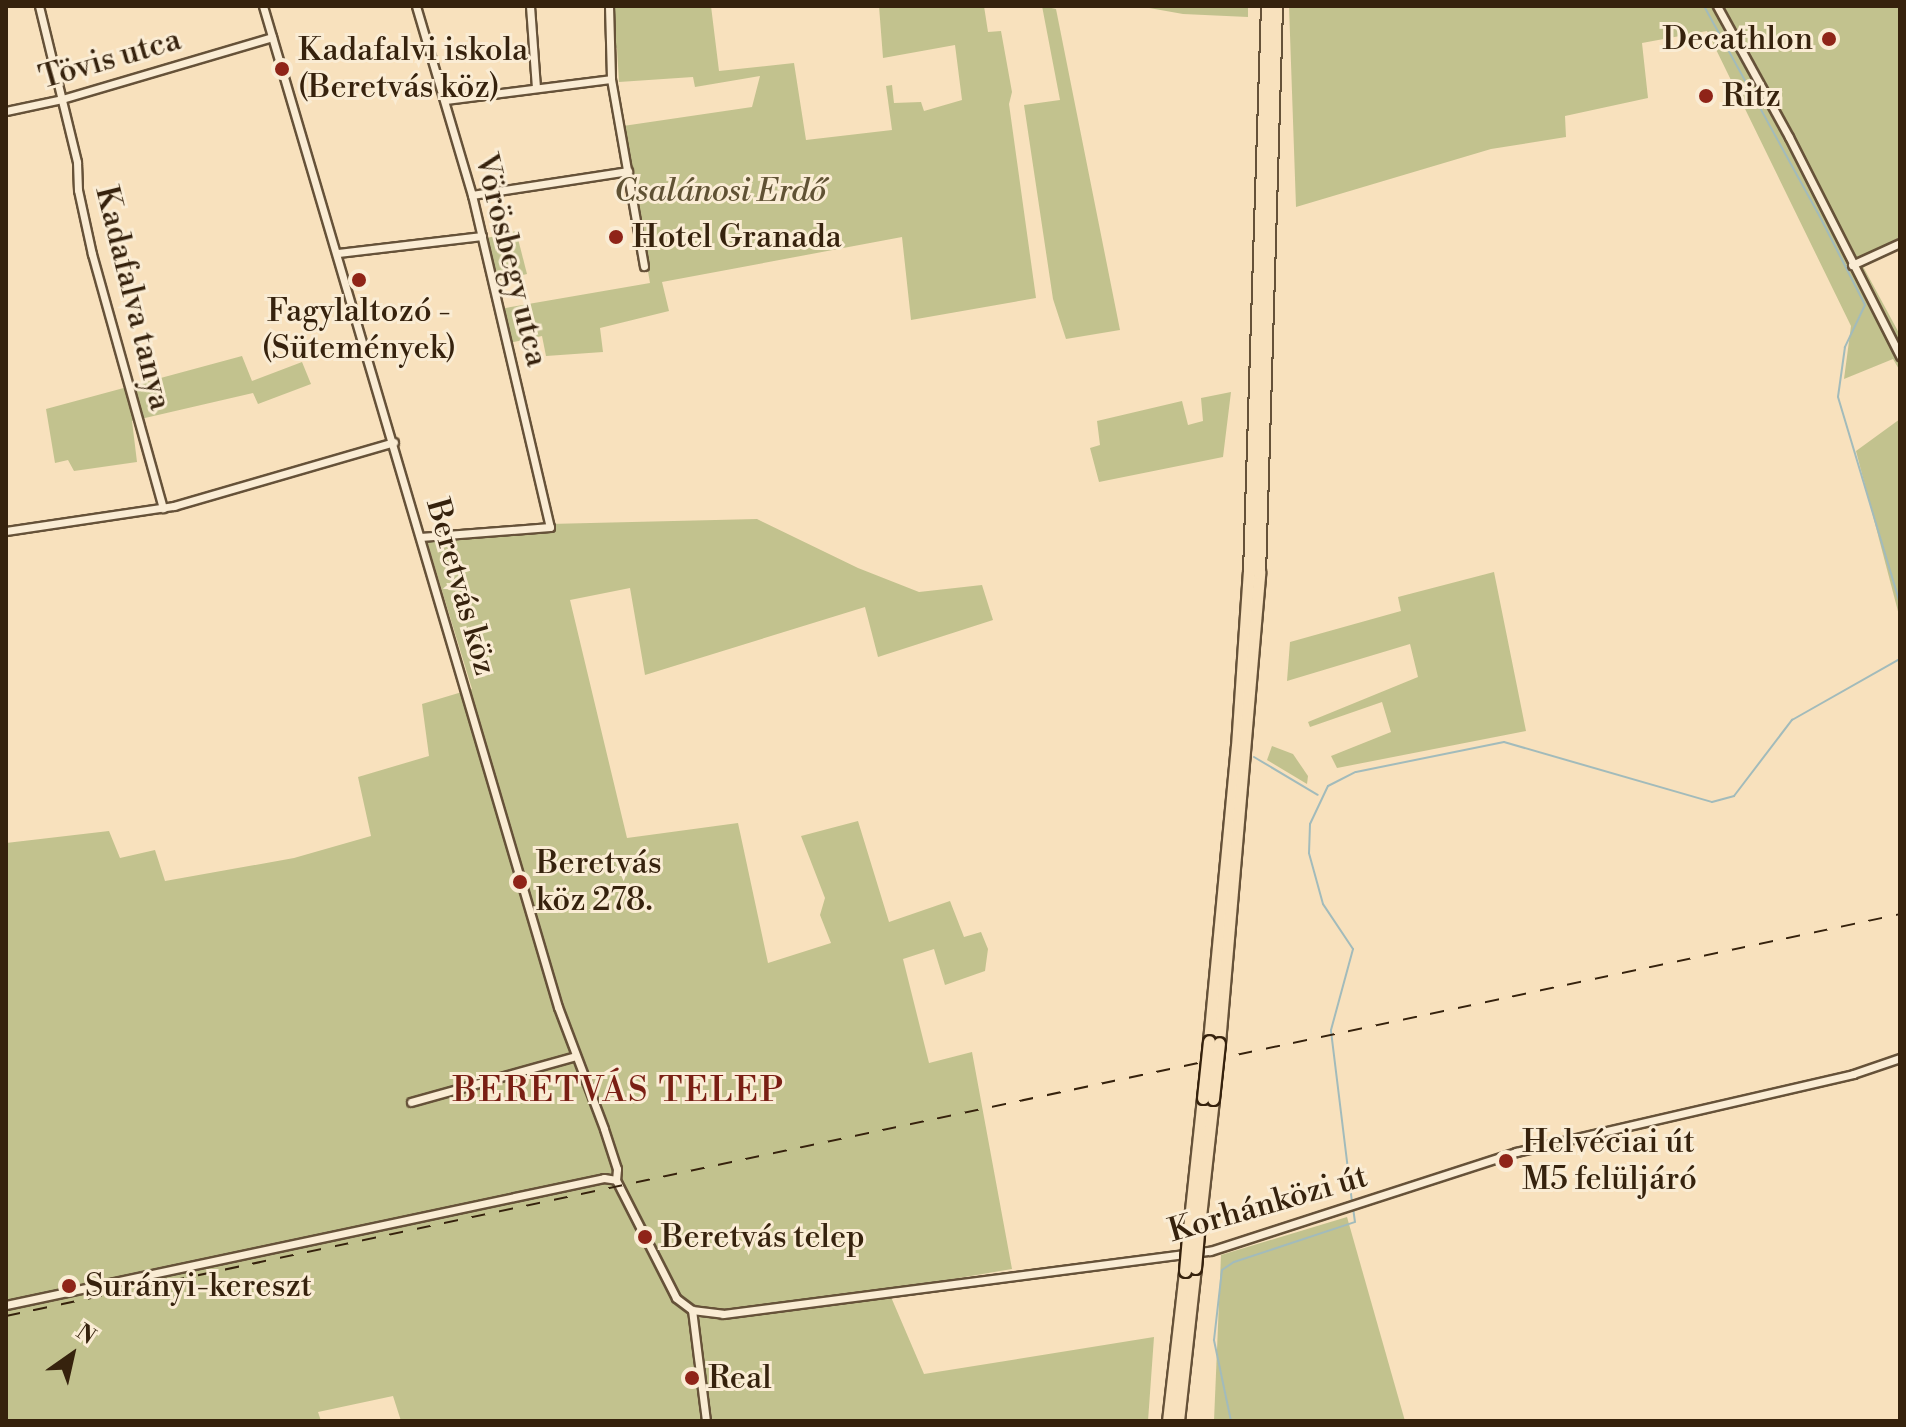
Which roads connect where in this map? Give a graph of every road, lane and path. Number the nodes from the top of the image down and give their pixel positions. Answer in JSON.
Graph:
{"nodes":[{"id":1,"x":39,"y":6,"type":"edge"},
{"id":2,"x":263,"y":6,"type":"edge"},
{"id":3,"x":416,"y":6,"type":"edge"},
{"id":4,"x":530,"y":6,"type":"edge"},
{"id":5,"x":609,"y":6,"type":"edge"},
{"id":6,"x":1267,"y":6,"type":"edge"},
{"id":7,"x":1276,"y":6,"type":"edge"},
{"id":8,"x":1717,"y":6,"type":"edge"},
{"id":9,"x":272,"y":37,"type":"junction"},
{"id":10,"x":611,"y":79,"type":"junction"},
{"id":11,"x":536,"y":88,"type":"junction"},
{"id":12,"x":62,"y":99,"type":"junction"},
{"id":13,"x":445,"y":100,"type":"junction"},
{"id":14,"x":6,"y":111,"type":"edge"},
{"id":15,"x":628,"y":171,"type":"junction"},
{"id":16,"x":472,"y":195,"type":"junction"},
{"id":17,"x":482,"y":236,"type":"junction"},
{"id":18,"x":1900,"y":243,"type":"edge"},
{"id":19,"x":338,"y":253,"type":"junction"},
{"id":20,"x":1852,"y":265,"type":"junction"},
{"id":21,"x":644,"y":266,"type":"dead end"},
{"id":22,"x":1900,"y":356,"type":"edge"},
{"id":23,"x":394,"y":442,"type":"junction"},
{"id":24,"x":163,"y":508,"type":"junction"},
{"id":25,"x":6,"y":531,"type":"edge"},
{"id":26,"x":420,"y":537,"type":"junction"},
{"id":27,"x":1214,"y":1042,"type":"junction"},
{"id":28,"x":576,"y":1056,"type":"junction"},
{"id":29,"x":1900,"y":1058,"type":"edge"},
{"id":30,"x":411,"y":1102,"type":"dead end"},
{"id":31,"x":616,"y":1180,"type":"junction"},
{"id":32,"x":1190,"y":1270,"type":"junction"},
{"id":33,"x":6,"y":1305,"type":"edge"},
{"id":34,"x":692,"y":1310,"type":"junction"},
{"id":35,"x":706,"y":1421,"type":"edge"},
{"id":36,"x":1168,"y":1421,"type":"edge"},
{"id":37,"x":1178,"y":1421,"type":"edge"}],
"edges":[{"from":1,"to":12,"type":"street","name":"Kadafalva tanya"},
{"from":2,"to":9,"type":"street","name":"Beretvás köz"},
{"from":3,"to":13,"type":"street","name":"Vörösbegy utca"},
{"from":4,"to":11,"type":"street"},
{"from":5,"to":10,"type":"street"},
{"from":6,"to":27,"type":"highway"},
{"from":7,"to":27,"type":"highway"},
{"from":8,"to":20,"type":"street"},
{"from":9,"to":12,"type":"street","name":"Tövis utca"},
{"from":9,"to":19,"type":"street","name":"Beretvás köz"},
{"from":10,"to":11,"type":"street"},
{"from":10,"to":15,"type":"street"},
{"from":11,"to":13,"type":"street"},
{"from":12,"to":14,"type":"street","name":"Tövis utca"},
{"from":12,"to":24,"type":"street","name":"Kadafalva tanya"},
{"from":13,"to":16,"type":"street","name":"Vörösbegy utca"},
{"from":15,"to":16,"type":"street"},
{"from":15,"to":21,"type":"street"},
{"from":16,"to":17,"type":"street","name":"Vörösbegy utca"},
{"from":17,"to":19,"type":"street"},
{"from":17,"to":26,"type":"street","name":"Vörösbegy utca"},
{"from":18,"to":20,"type":"street"},
{"from":19,"to":23,"type":"street","name":"Beretvás köz"},
{"from":20,"to":22,"type":"street"},
{"from":23,"to":24,"type":"street"},
{"from":23,"to":26,"type":"street","name":"Beretvás köz"},
{"from":24,"to":25,"type":"street"},
{"from":26,"to":28,"type":"street","name":"Beretvás köz"},
{"from":27,"to":32,"type":"highway","bridge":true},
{"from":28,"to":30,"type":"street"},
{"from":28,"to":31,"type":"street","name":"Beretvás köz"},
{"from":29,"to":34,"type":"street","name":"Korhánközi út"},
{"from":31,"to":33,"type":"street"},
{"from":31,"to":34,"type":"street"},
{"from":32,"to":36,"type":"highway"},
{"from":32,"to":37,"type":"highway"},
{"from":34,"to":35,"type":"street"}]}
